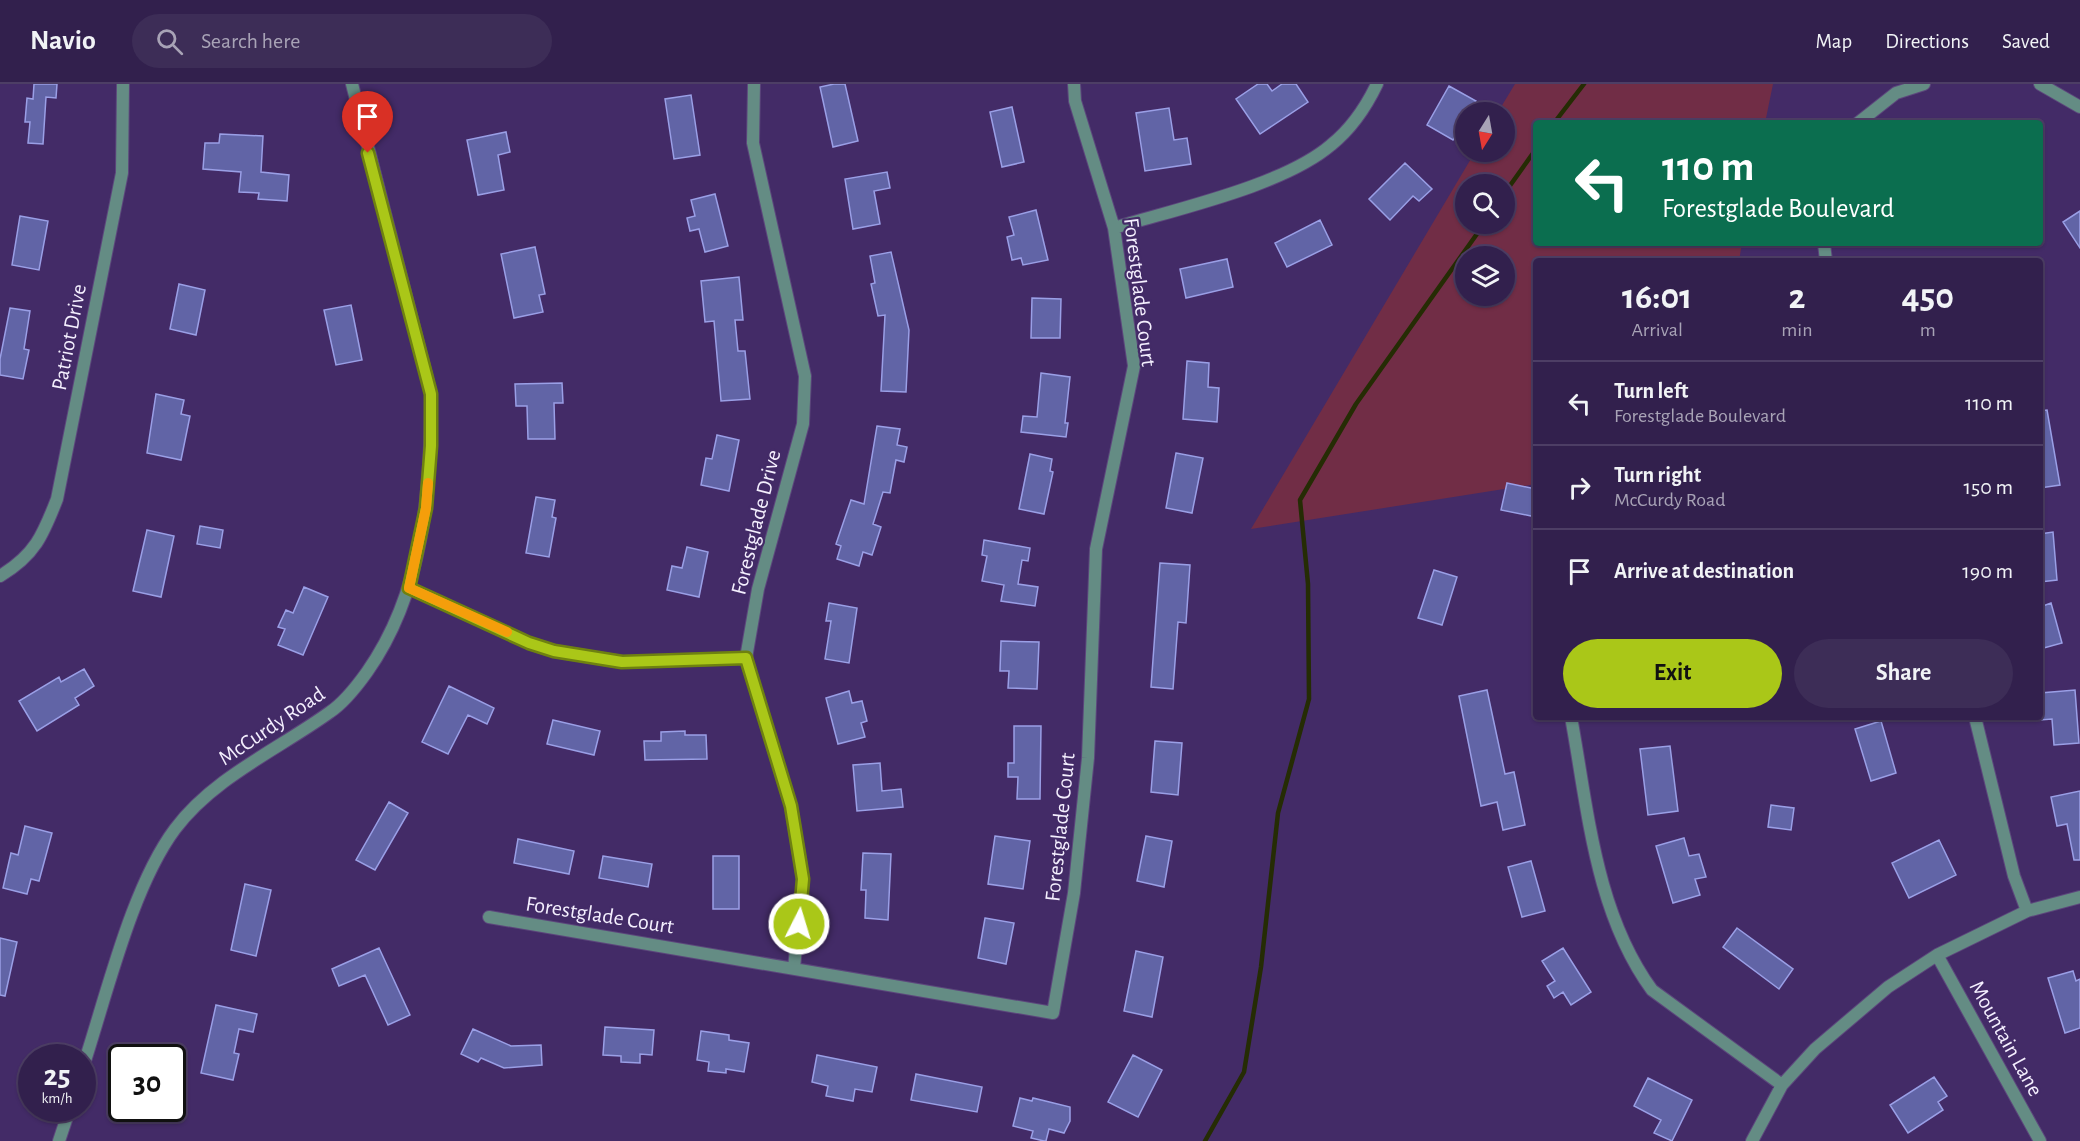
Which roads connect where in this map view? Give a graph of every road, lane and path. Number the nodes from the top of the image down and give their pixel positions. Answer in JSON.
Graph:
{"nodes":[{"id":1,"x":123,"y":84,"type":"edge"},
{"id":2,"x":351,"y":84,"type":"edge"},
{"id":3,"x":754,"y":84,"type":"edge"},
{"id":4,"x":1074,"y":84,"type":"edge"},
{"id":5,"x":1377,"y":84,"type":"edge"},
{"id":6,"x":1924,"y":84,"type":"edge"},
{"id":7,"x":2040,"y":84,"type":"edge"},
{"id":8,"x":2080,"y":107,"type":"edge"},
{"id":9,"x":1862,"y":120,"type":"edge"},
{"id":10,"x":1114,"y":228,"type":"junction"},
{"id":11,"x":0,"y":576,"type":"edge"},
{"id":12,"x":409,"y":588,"type":"junction"},
{"id":13,"x":746,"y":658,"type":"junction"},
{"id":14,"x":1572,"y":720,"type":"edge"},
{"id":15,"x":1976,"y":720,"type":"edge"},
{"id":16,"x":2080,"y":897,"type":"edge"},
{"id":17,"x":2027,"y":911,"type":"junction"},
{"id":18,"x":489,"y":917,"type":"dead end"},
{"id":19,"x":1937,"y":955,"type":"junction"},
{"id":20,"x":794,"y":968,"type":"junction"},
{"id":21,"x":90,"y":1044,"type":"edge"},
{"id":22,"x":1782,"y":1085,"type":"junction"},
{"id":23,"x":65,"y":1122,"type":"edge"},
{"id":24,"x":59,"y":1141,"type":"edge"},
{"id":25,"x":1752,"y":1141,"type":"edge"},
{"id":26,"x":2040,"y":1141,"type":"edge"}],
"edges":[{"from":1,"to":11,"type":"street","name":"Patriot Drive"},
{"from":2,"to":12,"type":"street","name":"McCurdy Road"},
{"from":3,"to":13,"type":"street","name":"Forestglade Drive"},
{"from":4,"to":10,"type":"street","name":"Forestglade Court"},
{"from":5,"to":10,"type":"street"},
{"from":6,"to":9,"type":"street"},
{"from":7,"to":8,"type":"street"},
{"from":10,"to":20,"type":"street","name":"Forestglade Court"},
{"from":12,"to":13,"type":"street"},
{"from":12,"to":21,"type":"street","name":"McCurdy Road"},
{"from":13,"to":20,"type":"street","name":"Forestglade Drive"},
{"from":14,"to":22,"type":"street"},
{"from":15,"to":17,"type":"street"},
{"from":16,"to":17,"type":"street"},
{"from":17,"to":19,"type":"street"},
{"from":18,"to":20,"type":"street","name":"Forestglade Court"},
{"from":19,"to":22,"type":"street"},
{"from":19,"to":26,"type":"street","name":"Mountain Lane"},
{"from":22,"to":25,"type":"street"},
{"from":23,"to":24,"type":"street"}]}
